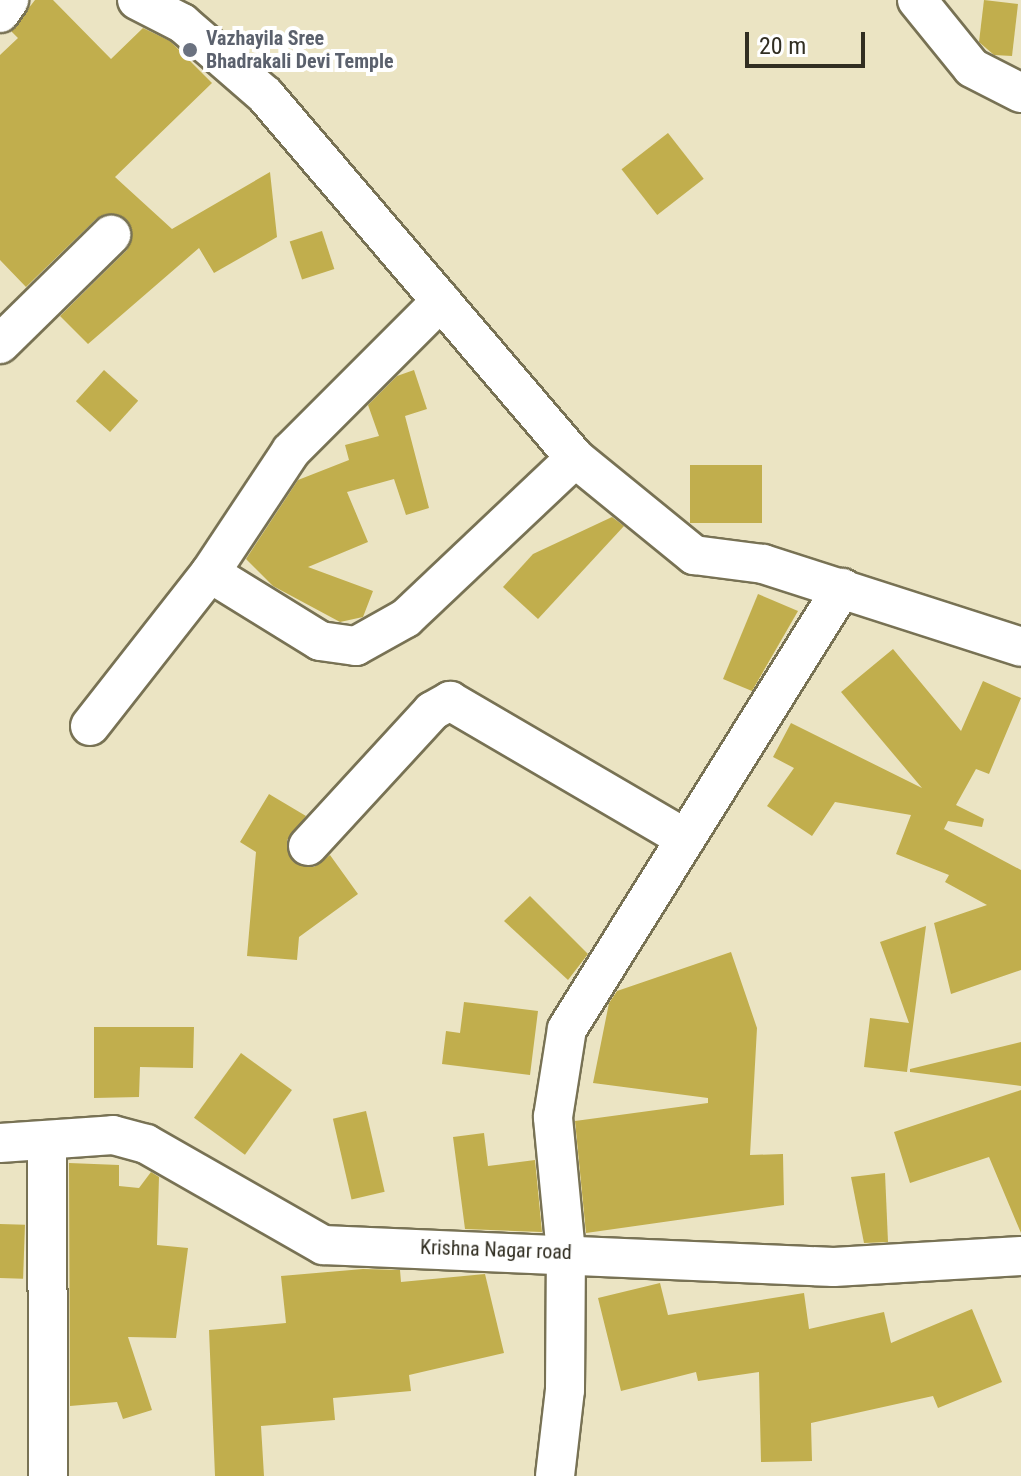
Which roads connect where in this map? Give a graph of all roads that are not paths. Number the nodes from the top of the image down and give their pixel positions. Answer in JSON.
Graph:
{"nodes":[{"id":1,"x":9,"y":0,"type":"edge"},
{"id":2,"x":137,"y":0,"type":"edge"},
{"id":3,"x":917,"y":0,"type":"edge"},
{"id":4,"x":0,"y":13,"type":"edge"},
{"id":5,"x":1021,"y":93,"type":"edge"},
{"id":6,"x":111,"y":235,"type":"dead end"},
{"id":7,"x":441,"y":301,"type":"junction"},
{"id":8,"x":0,"y":344,"type":"edge"},
{"id":9,"x":575,"y":458,"type":"junction"},
{"id":10,"x":210,"y":573,"type":"junction"},
{"id":11,"x":842,"y":588,"type":"junction"},
{"id":12,"x":1021,"y":647,"type":"edge"},
{"id":13,"x":90,"y":726,"type":"dead end"},
{"id":14,"x":686,"y":839,"type":"junction"},
{"id":15,"x":308,"y":846,"type":"dead end"},
{"id":16,"x":47,"y":1142,"type":"junction"},
{"id":17,"x":0,"y":1143,"type":"edge"},
{"id":18,"x":566,"y":1253,"type":"junction"},
{"id":19,"x":1021,"y":1256,"type":"edge"},
{"id":20,"x":48,"y":1476,"type":"edge"},
{"id":21,"x":555,"y":1476,"type":"edge"}],
"edges":[{"from":1,"to":4,"type":"street"},
{"from":2,"to":7,"type":"street"},
{"from":3,"to":5,"type":"street"},
{"from":6,"to":8,"type":"street"},
{"from":7,"to":9,"type":"street"},
{"from":7,"to":10,"type":"street"},
{"from":9,"to":10,"type":"street"},
{"from":9,"to":11,"type":"street"},
{"from":10,"to":13,"type":"street"},
{"from":11,"to":12,"type":"street"},
{"from":11,"to":14,"type":"street"},
{"from":14,"to":15,"type":"street"},
{"from":14,"to":18,"type":"street"},
{"from":16,"to":17,"type":"street","name":"Krishna Nagar road"},
{"from":16,"to":18,"type":"street","name":"Krishna Nagar road"},
{"from":16,"to":20,"type":"street"},
{"from":18,"to":19,"type":"street","name":"Krishna Nagar road"},
{"from":18,"to":21,"type":"street"}]}
